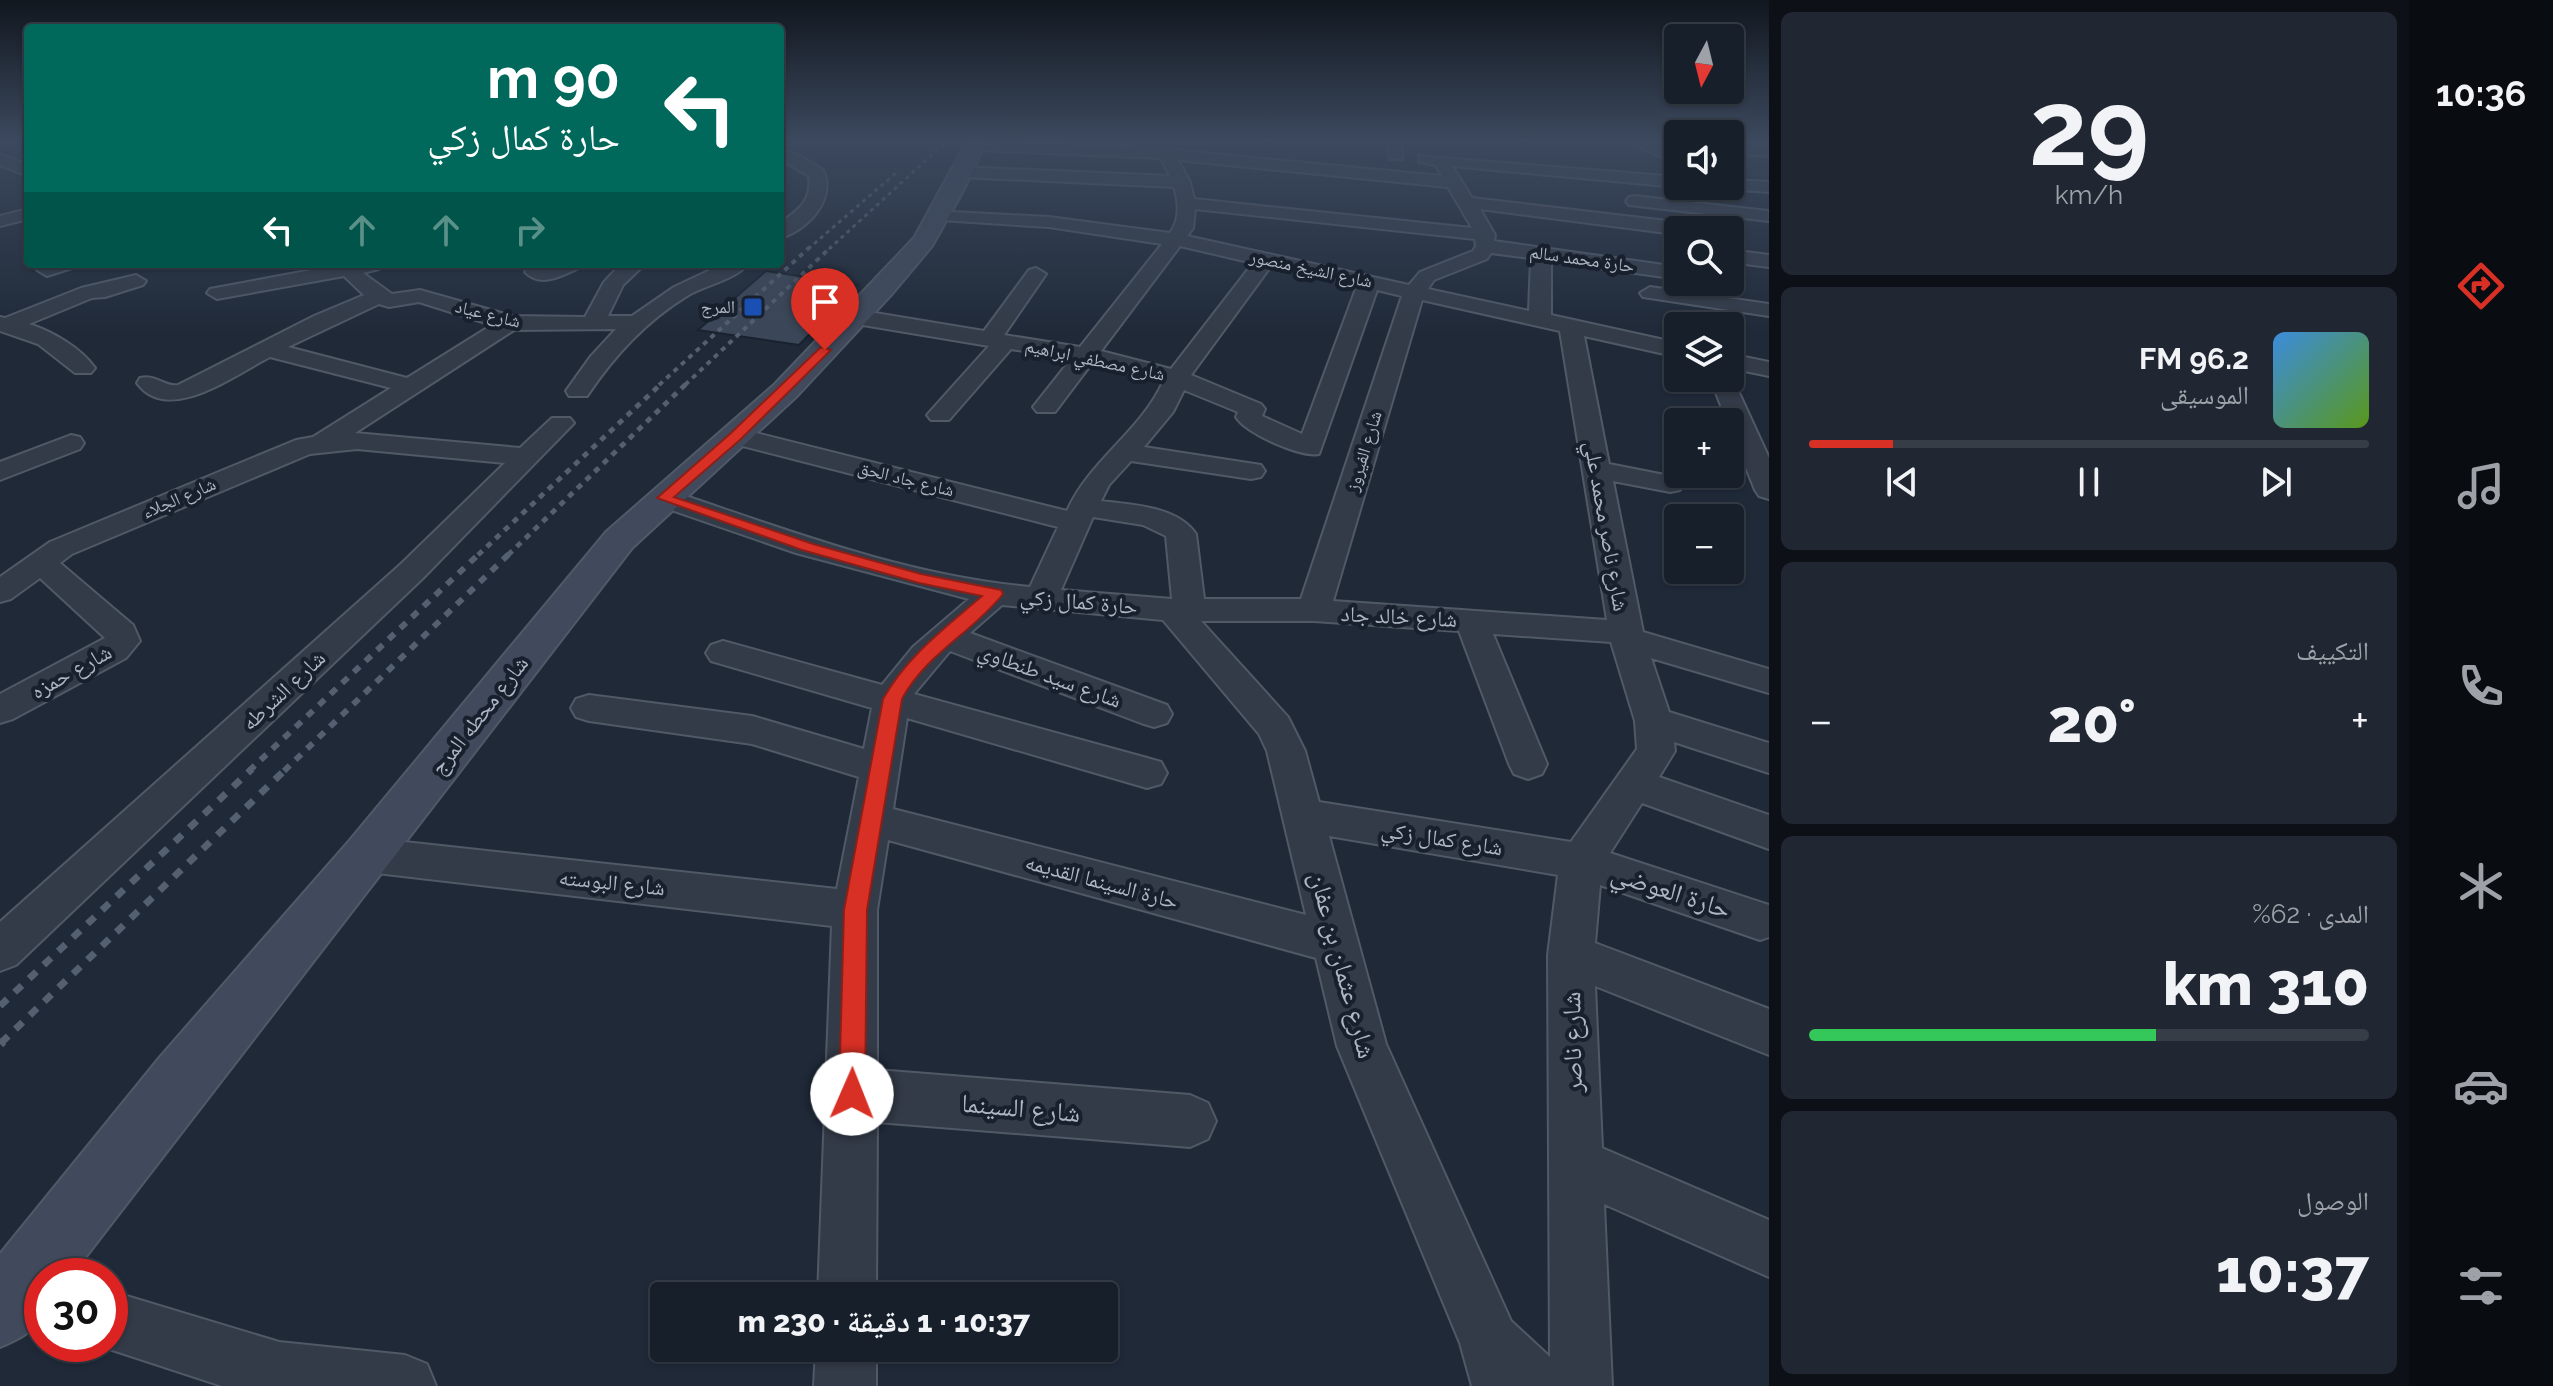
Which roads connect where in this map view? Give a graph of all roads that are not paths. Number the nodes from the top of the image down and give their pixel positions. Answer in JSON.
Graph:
{"nodes":[{"id":1,"x":813,"y":206,"type":"edge"},
{"id":2,"x":945,"y":206,"type":"edge"},
{"id":3,"x":1031,"y":206,"type":"edge"},
{"id":4,"x":1187,"y":206,"type":"edge"},
{"id":5,"x":1207,"y":206,"type":"edge"},
{"id":6,"x":1256,"y":206,"type":"edge"},
{"id":7,"x":1464,"y":206,"type":"edge"},
{"id":8,"x":1484,"y":206,"type":"edge"},
{"id":9,"x":1681,"y":206,"type":"edge"},
{"id":10,"x":1258,"y":208,"type":"junction"},
{"id":11,"x":1768,"y":214,"type":"edge"},
{"id":12,"x":24,"y":215,"type":"edge"},
{"id":13,"x":0,"y":221,"type":"edge"},
{"id":14,"x":1664,"y":227,"type":"edge"},
{"id":15,"x":1511,"y":228,"type":"dead end"},
{"id":16,"x":784,"y":229,"type":"edge"},
{"id":17,"x":1180,"y":234,"type":"junction"},
{"id":18,"x":1220,"y":234,"type":"dead end"},
{"id":19,"x":1484,"y":235,"type":"junction"},
{"id":20,"x":1541,"y":254,"type":"junction"},
{"id":21,"x":1744,"y":258,"type":"edge"},
{"id":22,"x":1266,"y":259,"type":"junction"},
{"id":23,"x":1769,"y":261,"type":"edge"},
{"id":24,"x":354,"y":268,"type":"edge"},
{"id":25,"x":561,"y":268,"type":"edge"},
{"id":26,"x":619,"y":268,"type":"edge"},
{"id":27,"x":729,"y":268,"type":"edge"},
{"id":28,"x":348,"y":269,"type":"junction"},
{"id":29,"x":1647,"y":269,"type":"junction"},
{"id":30,"x":1664,"y":271,"type":"edge"},
{"id":31,"x":535,"y":272,"type":"dead end"},
{"id":32,"x":662,"y":272,"type":"dead end"},
{"id":33,"x":1036,"y":274,"type":"dead end"},
{"id":34,"x":136,"y":281,"type":"dead end"},
{"id":35,"x":1369,"y":282,"type":"junction"},
{"id":36,"x":1749,"y":283,"type":"dead end"},
{"id":37,"x":684,"y":289,"type":"junction"},
{"id":38,"x":1414,"y":292,"type":"junction"},
{"id":39,"x":217,"y":293,"type":"dead end"},
{"id":40,"x":1650,"y":293,"type":"junction"},
{"id":41,"x":380,"y":296,"type":"junction"},
{"id":42,"x":1763,"y":309,"type":"edge"},
{"id":43,"x":513,"y":317,"type":"junction"},
{"id":44,"x":857,"y":317,"type":"junction"},
{"id":45,"x":1540,"y":320,"type":"junction"},
{"id":46,"x":641,"y":322,"type":"junction"},
{"id":47,"x":593,"y":324,"type":"junction"},
{"id":48,"x":4,"y":325,"type":"edge"},
{"id":49,"x":1571,"y":327,"type":"junction"},
{"id":50,"x":998,"y":340,"type":"junction"},
{"id":51,"x":1654,"y":345,"type":"junction"},
{"id":52,"x":1664,"y":347,"type":"edge"},
{"id":53,"x":267,"y":349,"type":"junction"},
{"id":54,"x":1087,"y":355,"type":"junction"},
{"id":55,"x":1744,"y":364,"type":"edge"},
{"id":56,"x":83,"y":368,"type":"dead end"},
{"id":57,"x":1769,"y":369,"type":"edge"},
{"id":58,"x":1177,"y":378,"type":"junction"},
{"id":59,"x":149,"y":383,"type":"dead end"},
{"id":60,"x":411,"y":386,"type":"junction"},
{"id":61,"x":578,"y":391,"type":"dead end"},
{"id":62,"x":1728,"y":392,"type":"edge"},
{"id":63,"x":1046,"y":407,"type":"dead end"},
{"id":64,"x":940,"y":415,"type":"dead end"},
{"id":65,"x":561,"y":423,"type":"dead end"},
{"id":66,"x":736,"y":436,"type":"junction"},
{"id":67,"x":323,"y":442,"type":"junction"},
{"id":68,"x":71,"y":443,"type":"dead end"},
{"id":69,"x":1124,"y":452,"type":"junction"},
{"id":70,"x":528,"y":457,"type":"junction"},
{"id":71,"x":1597,"y":470,"type":"junction"},
{"id":72,"x":1251,"y":471,"type":"dead end"},
{"id":73,"x":0,"y":472,"type":"edge"},
{"id":74,"x":1664,"y":483,"type":"edge"},
{"id":75,"x":1769,"y":490,"type":"edge"},
{"id":76,"x":664,"y":498,"type":"junction"},
{"id":77,"x":1079,"y":514,"type":"junction"},
{"id":78,"x":0,"y":558,"type":"edge"},
{"id":79,"x":39,"y":561,"type":"junction"},
{"id":80,"x":0,"y":592,"type":"edge"},
{"id":81,"x":995,"y":594,"type":"junction"},
{"id":82,"x":1041,"y":598,"type":"junction"},
{"id":83,"x":1181,"y":610,"type":"junction"},
{"id":84,"x":1314,"y":610,"type":"junction"},
{"id":85,"x":1471,"y":620,"type":"junction"},
{"id":86,"x":945,"y":636,"type":"junction"},
{"id":87,"x":1626,"y":636,"type":"junction"},
{"id":88,"x":723,"y":653,"type":"dead end"},
{"id":89,"x":1769,"y":681,"type":"edge"},
{"id":90,"x":892,"y":699,"type":"junction"},
{"id":91,"x":589,"y":708,"type":"dead end"},
{"id":92,"x":0,"y":710,"type":"edge"},
{"id":93,"x":1154,"y":714,"type":"dead end"},
{"id":94,"x":1654,"y":721,"type":"junction"},
{"id":95,"x":1769,"y":758,"type":"edge"},
{"id":96,"x":1528,"y":764,"type":"dead end"},
{"id":97,"x":879,"y":768,"type":"junction"},
{"id":98,"x":1147,"y":773,"type":"dead end"},
{"id":99,"x":1635,"y":784,"type":"junction"},
{"id":100,"x":1304,"y":816,"type":"junction"},
{"id":101,"x":869,"y":819,"type":"junction"},
{"id":102,"x":1769,"y":832,"type":"edge"},
{"id":103,"x":368,"y":855,"type":"junction"},
{"id":104,"x":1581,"y":861,"type":"junction"},
{"id":105,"x":855,"y":910,"type":"junction"},
{"id":106,"x":1760,"y":921,"type":"dead end"},
{"id":107,"x":1335,"y":943,"type":"junction"},
{"id":108,"x":0,"y":951,"type":"edge"},
{"id":109,"x":1571,"y":955,"type":"junction"},
{"id":110,"x":1769,"y":1032,"type":"edge"},
{"id":111,"x":852,"y":1094,"type":"junction"},
{"id":112,"x":1190,"y":1121,"type":"dead end"},
{"id":113,"x":1574,"y":1163,"type":"junction"},
{"id":114,"x":1769,"y":1249,"type":"edge"},
{"id":115,"x":847,"y":1282,"type":"edge"},
{"id":116,"x":19,"y":1301,"type":"edge"},
{"id":117,"x":128,"y":1327,"type":"edge"},
{"id":118,"x":846,"y":1362,"type":"edge"},
{"id":119,"x":1497,"y":1364,"type":"edge"},
{"id":120,"x":405,"y":1386,"type":"edge"},
{"id":121,"x":845,"y":1386,"type":"edge"},
{"id":122,"x":1536,"y":1386,"type":"edge"},
{"id":123,"x":1581,"y":1386,"type":"edge"}],
"edges":[{"from":1,"to":16,"type":"street"},
{"from":2,"to":44,"type":"main road","name":"شارع محطه المرج"},
{"from":3,"to":17,"type":"street","name":"شارع الشيخ منصور"},
{"from":4,"to":17,"type":"street"},
{"from":5,"to":10,"type":"street"},
{"from":6,"to":10,"type":"street"},
{"from":7,"to":19,"type":"street"},
{"from":8,"to":14,"type":"street"},
{"from":9,"to":11,"type":"street"},
{"from":10,"to":19,"type":"street"},
{"from":12,"to":13,"type":"street"},
{"from":15,"to":19,"type":"street"},
{"from":17,"to":18,"type":"street"},
{"from":17,"to":22,"type":"street","name":"شارع الشيخ منصور"},
{"from":17,"to":54,"type":"street"},
{"from":19,"to":20,"type":"street","name":"حارة محمد سالم"},
{"from":19,"to":38,"type":"street"},
{"from":20,"to":29,"type":"street","name":"حارة محمد سالم"},
{"from":20,"to":45,"type":"street"},
{"from":21,"to":23,"type":"street"},
{"from":22,"to":35,"type":"street","name":"شارع الشيخ منصور"},
{"from":22,"to":58,"type":"street"},
{"from":24,"to":28,"type":"street"},
{"from":25,"to":31,"type":"street"},
{"from":26,"to":47,"type":"street"},
{"from":27,"to":37,"type":"street"},
{"from":28,"to":39,"type":"street"},
{"from":28,"to":41,"type":"street"},
{"from":29,"to":30,"type":"street","name":"حارة محمد سالم"},
{"from":29,"to":40,"type":"street"},
{"from":32,"to":37,"type":"street"},
{"from":33,"to":50,"type":"street"},
{"from":34,"to":48,"type":"street"},
{"from":35,"to":38,"type":"street","name":"شارع الشيخ منصور"},
{"from":35,"to":58,"type":"street","name":"شارع مصطفي ابراهيم"},
{"from":36,"to":42,"type":"street"},
{"from":37,"to":46,"type":"street"},
{"from":38,"to":45,"type":"street","name":"شارع الشيخ منصور"},
{"from":38,"to":84,"type":"street","name":"شارع الفيروز"},
{"from":40,"to":42,"type":"street"},
{"from":40,"to":51,"type":"street"},
{"from":41,"to":43,"type":"street","name":"شارع عياد"},
{"from":41,"to":53,"type":"street"},
{"from":43,"to":47,"type":"street","name":"شارع عياد"},
{"from":43,"to":60,"type":"street","name":"شارع الجلاء"},
{"from":44,"to":50,"type":"street","name":"شارع مصطفي ابراهيم"},
{"from":44,"to":66,"type":"main road","name":"شارع محطه المرج"},
{"from":45,"to":49,"type":"street","name":"شارع الشيخ منصور"},
{"from":46,"to":47,"type":"street","name":"شارع عياد"},
{"from":46,"to":61,"type":"street"},
{"from":48,"to":56,"type":"street"},
{"from":49,"to":51,"type":"street","name":"شارع الشيخ منصور"},
{"from":49,"to":71,"type":"street","name":"شارع ناصر محمد علي"},
{"from":50,"to":54,"type":"street","name":"شارع مصطفي ابراهيم"},
{"from":50,"to":64,"type":"street"},
{"from":51,"to":52,"type":"street","name":"شارع الشيخ منصور"},
{"from":53,"to":59,"type":"street"},
{"from":53,"to":60,"type":"street"},
{"from":54,"to":58,"type":"street","name":"شارع مصطفي ابراهيم"},
{"from":54,"to":63,"type":"street"},
{"from":55,"to":57,"type":"street"},
{"from":58,"to":69,"type":"street"},
{"from":60,"to":67,"type":"street","name":"شارع الجلاء"},
{"from":62,"to":75,"type":"street"},
{"from":65,"to":70,"type":"street","name":"شارع الشرطه"},
{"from":66,"to":76,"type":"main road","name":"شارع محطه المرج"},
{"from":66,"to":77,"type":"street","name":"شارع جاد الحق"},
{"from":67,"to":70,"type":"street","name":"شارع الجلاء"},
{"from":67,"to":79,"type":"street","name":"شارع الجلاء"},
{"from":68,"to":73,"type":"street"},
{"from":69,"to":72,"type":"street"},
{"from":69,"to":77,"type":"street"},
{"from":70,"to":108,"type":"street","name":"شارع الشرطه"},
{"from":71,"to":74,"type":"street"},
{"from":71,"to":87,"type":"street","name":"شارع ناصر محمد علي"},
{"from":76,"to":81,"type":"street","name":"حارة كمال زكي"},
{"from":76,"to":103,"type":"main road","name":"شارع محطه المرج"},
{"from":77,"to":82,"type":"street"},
{"from":77,"to":83,"type":"street","name":"شارع جاد الحق"},
{"from":78,"to":79,"type":"street"},
{"from":79,"to":80,"type":"street","name":"شارع الجلاء"},
{"from":79,"to":92,"type":"street","name":"شارع حمزه"},
{"from":81,"to":82,"type":"street","name":"حارة كمال زكي"},
{"from":81,"to":86,"type":"street"},
{"from":82,"to":83,"type":"street","name":"حارة كمال زكي"},
{"from":83,"to":84,"type":"street","name":"شارع خالد جاد"},
{"from":83,"to":100,"type":"street","name":"شارع عثمان بن عفان"},
{"from":84,"to":85,"type":"street","name":"شارع خالد جاد"},
{"from":85,"to":87,"type":"street","name":"شارع خالد جاد"},
{"from":85,"to":96,"type":"street"},
{"from":86,"to":90,"type":"street"},
{"from":86,"to":93,"type":"street","name":"شارع سيد طنطاوي"},
{"from":87,"to":89,"type":"street","name":"شارع خالد جاد"},
{"from":87,"to":94,"type":"street","name":"شارع ناصر محمد علي"},
{"from":88,"to":90,"type":"street"},
{"from":90,"to":97,"type":"street"},
{"from":90,"to":98,"type":"street"},
{"from":91,"to":97,"type":"street"},
{"from":94,"to":95,"type":"street"},
{"from":94,"to":99,"type":"street","name":"شارع ناصر"},
{"from":97,"to":101,"type":"street"},
{"from":99,"to":102,"type":"street"},
{"from":99,"to":104,"type":"street","name":"شارع ناصر"},
{"from":100,"to":104,"type":"street","name":"شارع كمال زكي"},
{"from":100,"to":107,"type":"street","name":"شارع عثمان بن عفان"},
{"from":101,"to":105,"type":"street"},
{"from":101,"to":107,"type":"street","name":"حارة السينما القديمه"},
{"from":103,"to":105,"type":"street","name":"شارع البوسته"},
{"from":103,"to":116,"type":"main road","name":"شارع محطه المرج"},
{"from":104,"to":106,"type":"street","name":"حارة العوضي"},
{"from":104,"to":109,"type":"street","name":"شارع ناصر"},
{"from":105,"to":111,"type":"street"},
{"from":107,"to":119,"type":"street","name":"شارع عثمان بن عفان"},
{"from":109,"to":110,"type":"street"},
{"from":109,"to":113,"type":"street","name":"شارع ناصر"},
{"from":111,"to":112,"type":"street","name":"شارع السينما"},
{"from":111,"to":115,"type":"street"},
{"from":113,"to":114,"type":"street"},
{"from":113,"to":123,"type":"street","name":"شارع ناصر"},
{"from":117,"to":120,"type":"street"},
{"from":118,"to":121,"type":"street"},
{"from":119,"to":122,"type":"street"}]}
